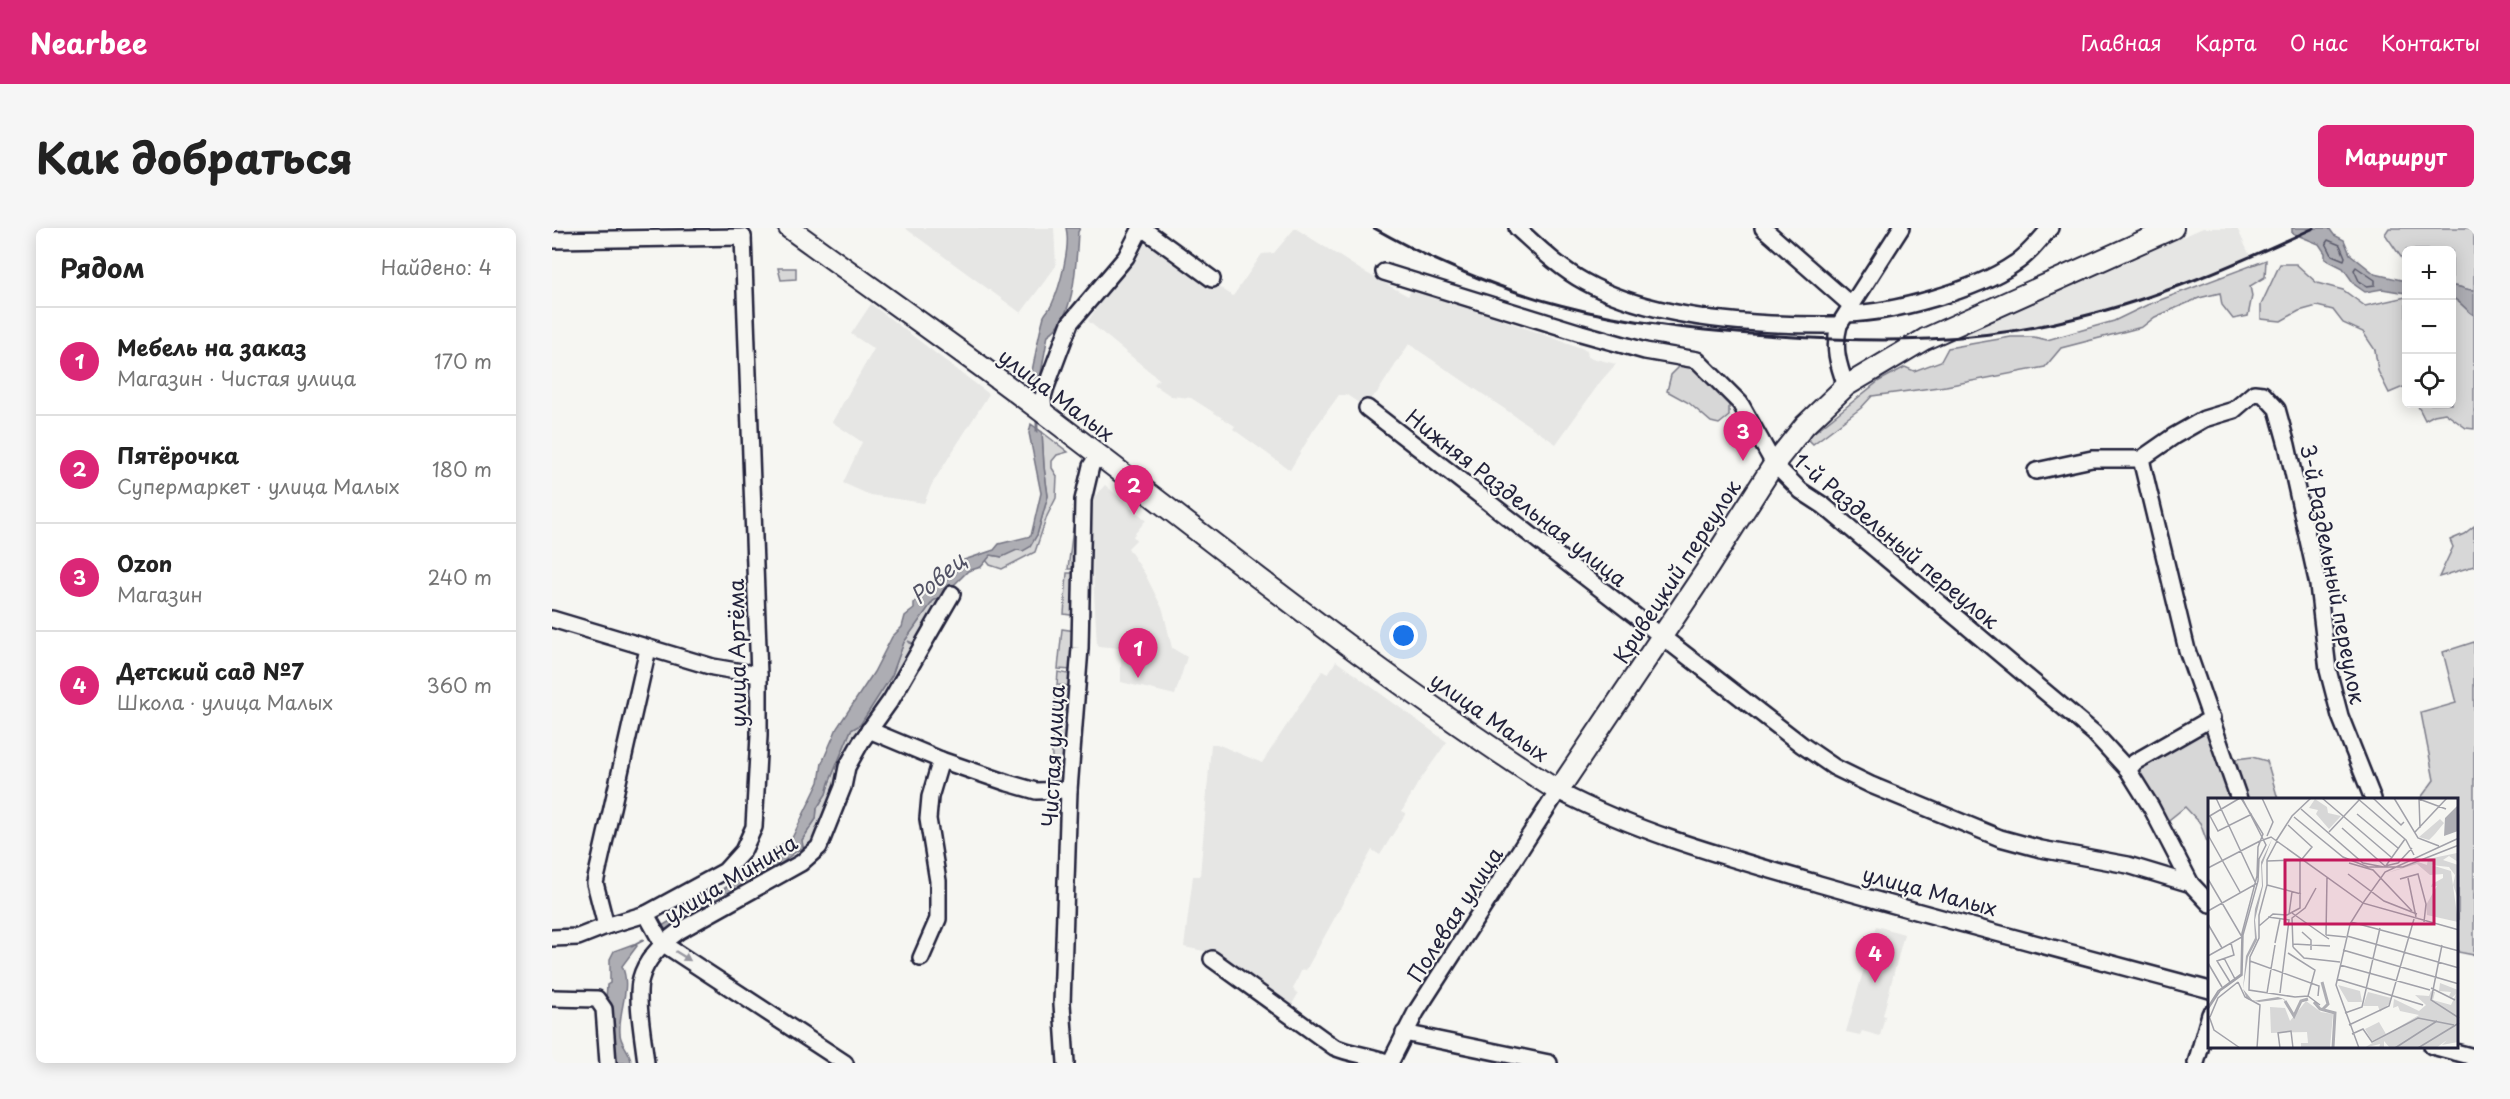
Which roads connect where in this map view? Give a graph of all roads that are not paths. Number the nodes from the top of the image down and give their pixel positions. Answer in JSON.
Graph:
{"nodes":[{"id":1,"x":789,"y":228,"type":"edge"},
{"id":2,"x":1141,"y":228,"type":"edge"},
{"id":3,"x":1517,"y":228,"type":"edge"},
{"id":4,"x":1762,"y":228,"type":"edge"},
{"id":5,"x":1901,"y":228,"type":"edge"},
{"id":6,"x":2050,"y":228,"type":"edge"},
{"id":7,"x":2173,"y":228,"type":"edge"},
{"id":8,"x":746,"y":232,"type":"edge"},
{"id":9,"x":552,"y":240,"type":"edge"},
{"id":10,"x":1384,"y":272,"type":"dead end"},
{"id":11,"x":1212,"y":279,"type":"dead end"},
{"id":12,"x":1846,"y":315,"type":"junction"},
{"id":13,"x":1846,"y":386,"type":"junction"},
{"id":14,"x":1367,"y":408,"type":"dead end"},
{"id":15,"x":1044,"y":413,"type":"junction"},
{"id":16,"x":1098,"y":455,"type":"junction"},
{"id":17,"x":2141,"y":459,"type":"junction"},
{"id":18,"x":1774,"y":464,"type":"junction"},
{"id":19,"x":2036,"y":471,"type":"dead end"},
{"id":20,"x":952,"y":594,"type":"dead end"},
{"id":21,"x":552,"y":620,"type":"edge"},
{"id":22,"x":1663,"y":635,"type":"junction"},
{"id":23,"x":648,"y":649,"type":"junction"},
{"id":24,"x":759,"y":675,"type":"junction"},
{"id":25,"x":2212,"y":718,"type":"junction"},
{"id":26,"x":869,"y":730,"type":"junction"},
{"id":27,"x":941,"y":760,"type":"junction"},
{"id":28,"x":2128,"y":770,"type":"junction"},
{"id":29,"x":1069,"y":790,"type":"junction"},
{"id":30,"x":1558,"y":791,"type":"junction"},
{"id":31,"x":2239,"y":798,"type":"edge"},
{"id":32,"x":2373,"y":798,"type":"edge"},
{"id":33,"x":2191,"y":884,"type":"junction"},
{"id":34,"x":2208,"y":902,"type":"edge"},
{"id":35,"x":646,"y":914,"type":"junction"},
{"id":36,"x":606,"y":926,"type":"junction"},
{"id":37,"x":552,"y":938,"type":"edge"},
{"id":38,"x":662,"y":943,"type":"junction"},
{"id":39,"x":921,"y":958,"type":"dead end"},
{"id":40,"x":1212,"y":959,"type":"dead end"},
{"id":41,"x":2208,"y":989,"type":"edge"},
{"id":42,"x":552,"y":998,"type":"edge"},
{"id":43,"x":2208,"y":1021,"type":"edge"},
{"id":44,"x":1404,"y":1033,"type":"junction"},
{"id":45,"x":2436,"y":1048,"type":"edge"},
{"id":46,"x":2474,"y":1057,"type":"edge"},
{"id":47,"x":608,"y":1063,"type":"edge"},
{"id":48,"x":646,"y":1063,"type":"edge"},
{"id":49,"x":845,"y":1063,"type":"edge"},
{"id":50,"x":1066,"y":1063,"type":"edge"},
{"id":51,"x":1390,"y":1063,"type":"edge"},
{"id":52,"x":1549,"y":1063,"type":"edge"},
{"id":53,"x":2196,"y":1063,"type":"edge"}],
"edges":[{"from":1,"to":15,"type":"main road","name":"улица Малых"},
{"from":2,"to":11,"type":"street"},
{"from":2,"to":15,"type":"street"},
{"from":3,"to":12,"type":"street"},
{"from":4,"to":12,"type":"street"},
{"from":5,"to":12,"type":"street"},
{"from":6,"to":12,"type":"street"},
{"from":7,"to":13,"type":"main road","name":"Кривецкий переулок"},
{"from":8,"to":9,"type":"street"},
{"from":8,"to":24,"type":"street","name":"улица Артёма"},
{"from":10,"to":18,"type":"street","name":"1-й Раздельный переулок"},
{"from":12,"to":13,"type":"street"},
{"from":13,"to":18,"type":"main road","name":"Кривецкий переулок"},
{"from":14,"to":22,"type":"street","name":"Нижняя Раздельная улица"},
{"from":15,"to":16,"type":"main road","name":"улица Малых"},
{"from":16,"to":29,"type":"street","name":"Чистая улица"},
{"from":16,"to":30,"type":"main road","name":"улица Малых"},
{"from":17,"to":19,"type":"street"},
{"from":17,"to":25,"type":"street"},
{"from":17,"to":32,"type":"street","name":"3-й Раздельный переулок"},
{"from":18,"to":22,"type":"main road","name":"Кривецкий переулок"},
{"from":18,"to":28,"type":"street","name":"1-й Раздельный переулок"},
{"from":20,"to":26,"type":"street","name":"улица Минина"},
{"from":21,"to":23,"type":"street"},
{"from":22,"to":30,"type":"main road","name":"Кривецкий переулок"},
{"from":22,"to":33,"type":"street","name":"Нижняя Раздельная улица"},
{"from":23,"to":24,"type":"street"},
{"from":23,"to":36,"type":"street"},
{"from":24,"to":35,"type":"street","name":"улица Артёма"},
{"from":25,"to":28,"type":"street"},
{"from":25,"to":31,"type":"street"},
{"from":26,"to":27,"type":"street"},
{"from":26,"to":38,"type":"street","name":"улица Минина"},
{"from":27,"to":29,"type":"street"},
{"from":27,"to":39,"type":"street"},
{"from":28,"to":33,"type":"street","name":"1-й Раздельный переулок"},
{"from":29,"to":50,"type":"street","name":"Чистая улица"},
{"from":30,"to":41,"type":"street","name":"улица Малых"},
{"from":30,"to":44,"type":"street","name":"Полевая улица"},
{"from":33,"to":34,"type":"street","name":"Нижняя Раздельная улица"},
{"from":35,"to":36,"type":"street","name":"улица Артёма"},
{"from":35,"to":38,"type":"street"},
{"from":36,"to":37,"type":"street","name":"улица Артёма"},
{"from":38,"to":48,"type":"street"},
{"from":38,"to":49,"type":"street","one_way":true},
{"from":40,"to":51,"type":"street","name":"Полевая улица"},
{"from":42,"to":47,"type":"street"},
{"from":43,"to":53,"type":"street"},
{"from":44,"to":51,"type":"street","name":"Полевая улица"},
{"from":44,"to":52,"type":"street"},
{"from":45,"to":46,"type":"street"}]}
